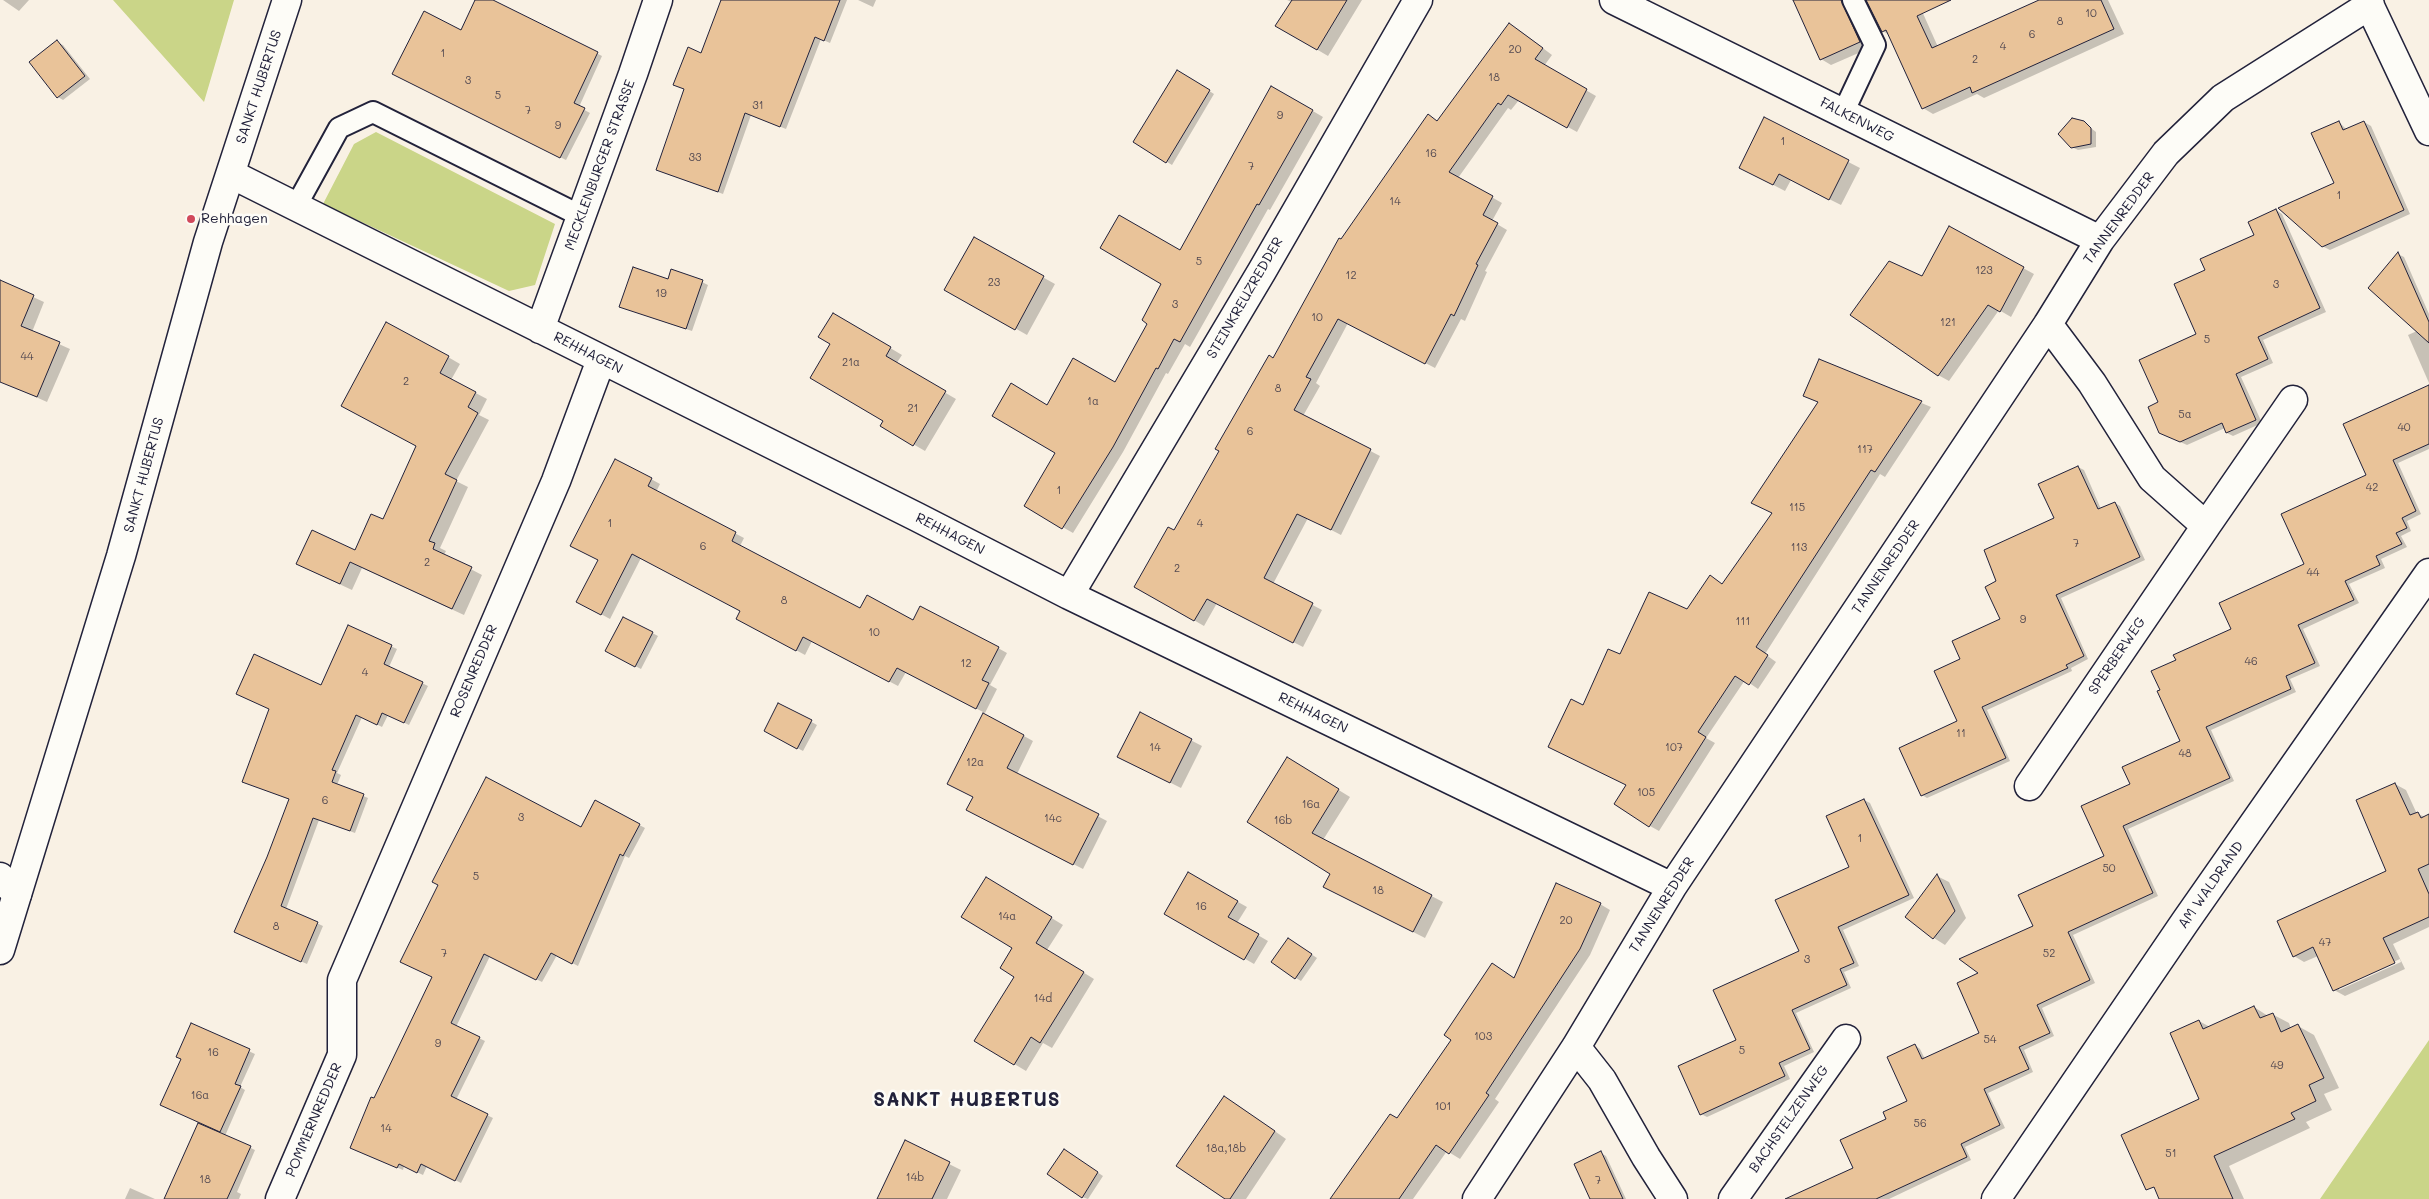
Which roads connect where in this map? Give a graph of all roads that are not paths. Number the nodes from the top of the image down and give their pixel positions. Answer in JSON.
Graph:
{"nodes":[{"id":1,"x":287,"y":0,"type":"edge"},
{"id":2,"x":658,"y":0,"type":"edge"},
{"id":3,"x":1418,"y":0,"type":"edge"},
{"id":4,"x":1853,"y":0,"type":"edge"},
{"id":5,"x":2368,"y":3,"type":"edge"},
{"id":6,"x":1630,"y":4,"type":"edge"},
{"id":7,"x":1843,"y":113,"type":"junction"},
{"id":8,"x":2429,"y":131,"type":"edge"},
{"id":9,"x":231,"y":174,"type":"junction"},
{"id":10,"x":295,"y":208,"type":"junction"},
{"id":11,"x":581,"y":216,"type":"junction"},
{"id":12,"x":2100,"y":240,"type":"junction"},
{"id":13,"x":2048,"y":324,"type":"junction"},
{"id":14,"x":540,"y":329,"type":"junction"},
{"id":15,"x":601,"y":360,"type":"junction"},
{"id":16,"x":2293,"y":400,"type":"dead end"},
{"id":17,"x":2206,"y":526,"type":"junction"},
{"id":18,"x":2429,"y":573,"type":"edge"},
{"id":19,"x":1069,"y":595,"type":"junction"},
{"id":20,"x":2029,"y":786,"type":"dead end"},
{"id":21,"x":8,"y":886,"type":"edge"},
{"id":22,"x":1672,"y":887,"type":"junction"},
{"id":23,"x":0,"y":950,"type":"edge"},
{"id":24,"x":342,"y":980,"type":"joint"},
{"id":25,"x":1846,"y":1039,"type":"dead end"},
{"id":26,"x":1576,"y":1047,"type":"junction"},
{"id":27,"x":280,"y":1199,"type":"edge"},
{"id":28,"x":1477,"y":1199,"type":"edge"},
{"id":29,"x":1673,"y":1199,"type":"edge"},
{"id":30,"x":1733,"y":1199,"type":"edge"},
{"id":31,"x":1996,"y":1199,"type":"edge"}],
"edges":[{"from":1,"to":9,"type":"street","name":"SANKT HUBERTUS"},
{"from":2,"to":11,"type":"street","name":"MECKLENBURGER STRASSE"},
{"from":3,"to":19,"type":"street","name":"STEINKREUZREDDER"},
{"from":4,"to":7,"type":"lane"},
{"from":5,"to":8,"type":"street"},
{"from":5,"to":12,"type":"street","name":"TANNENREDDER"},
{"from":6,"to":7,"type":"street","name":"FALKENWEG"},
{"from":7,"to":12,"type":"street","name":"FALKENWEG"},
{"from":9,"to":10,"type":"street","name":"REHHAGEN"},
{"from":9,"to":21,"type":"street","name":"SANKT HUBERTUS"},
{"from":10,"to":11,"type":"lane"},
{"from":10,"to":14,"type":"street","name":"REHHAGEN"},
{"from":11,"to":14,"type":"street","name":"MECKLENBURGER STRASSE"},
{"from":12,"to":13,"type":"street","name":"TANNENREDDER"},
{"from":13,"to":17,"type":"street"},
{"from":13,"to":22,"type":"street","name":"TANNENREDDER"},
{"from":14,"to":15,"type":"street","name":"REHHAGEN"},
{"from":15,"to":19,"type":"street","name":"REHHAGEN"},
{"from":15,"to":24,"type":"street","name":"ROSENREDDER"},
{"from":16,"to":17,"type":"street","name":"SPERBERWEG"},
{"from":17,"to":20,"type":"street","name":"SPERBERWEG"},
{"from":18,"to":31,"type":"street","name":"AM WALDRAND"},
{"from":19,"to":22,"type":"street","name":"REHHAGEN"},
{"from":21,"to":23,"type":"street","name":"SANKT HUBERTUS"},
{"from":22,"to":26,"type":"street","name":"TANNENREDDER"},
{"from":24,"to":27,"type":"street","name":"POMMERNREDDER"},
{"from":25,"to":30,"type":"street","name":"BACHSTELZENWEG"},
{"from":26,"to":28,"type":"street","name":"TANNENREDDER"},
{"from":26,"to":29,"type":"street"}]}
